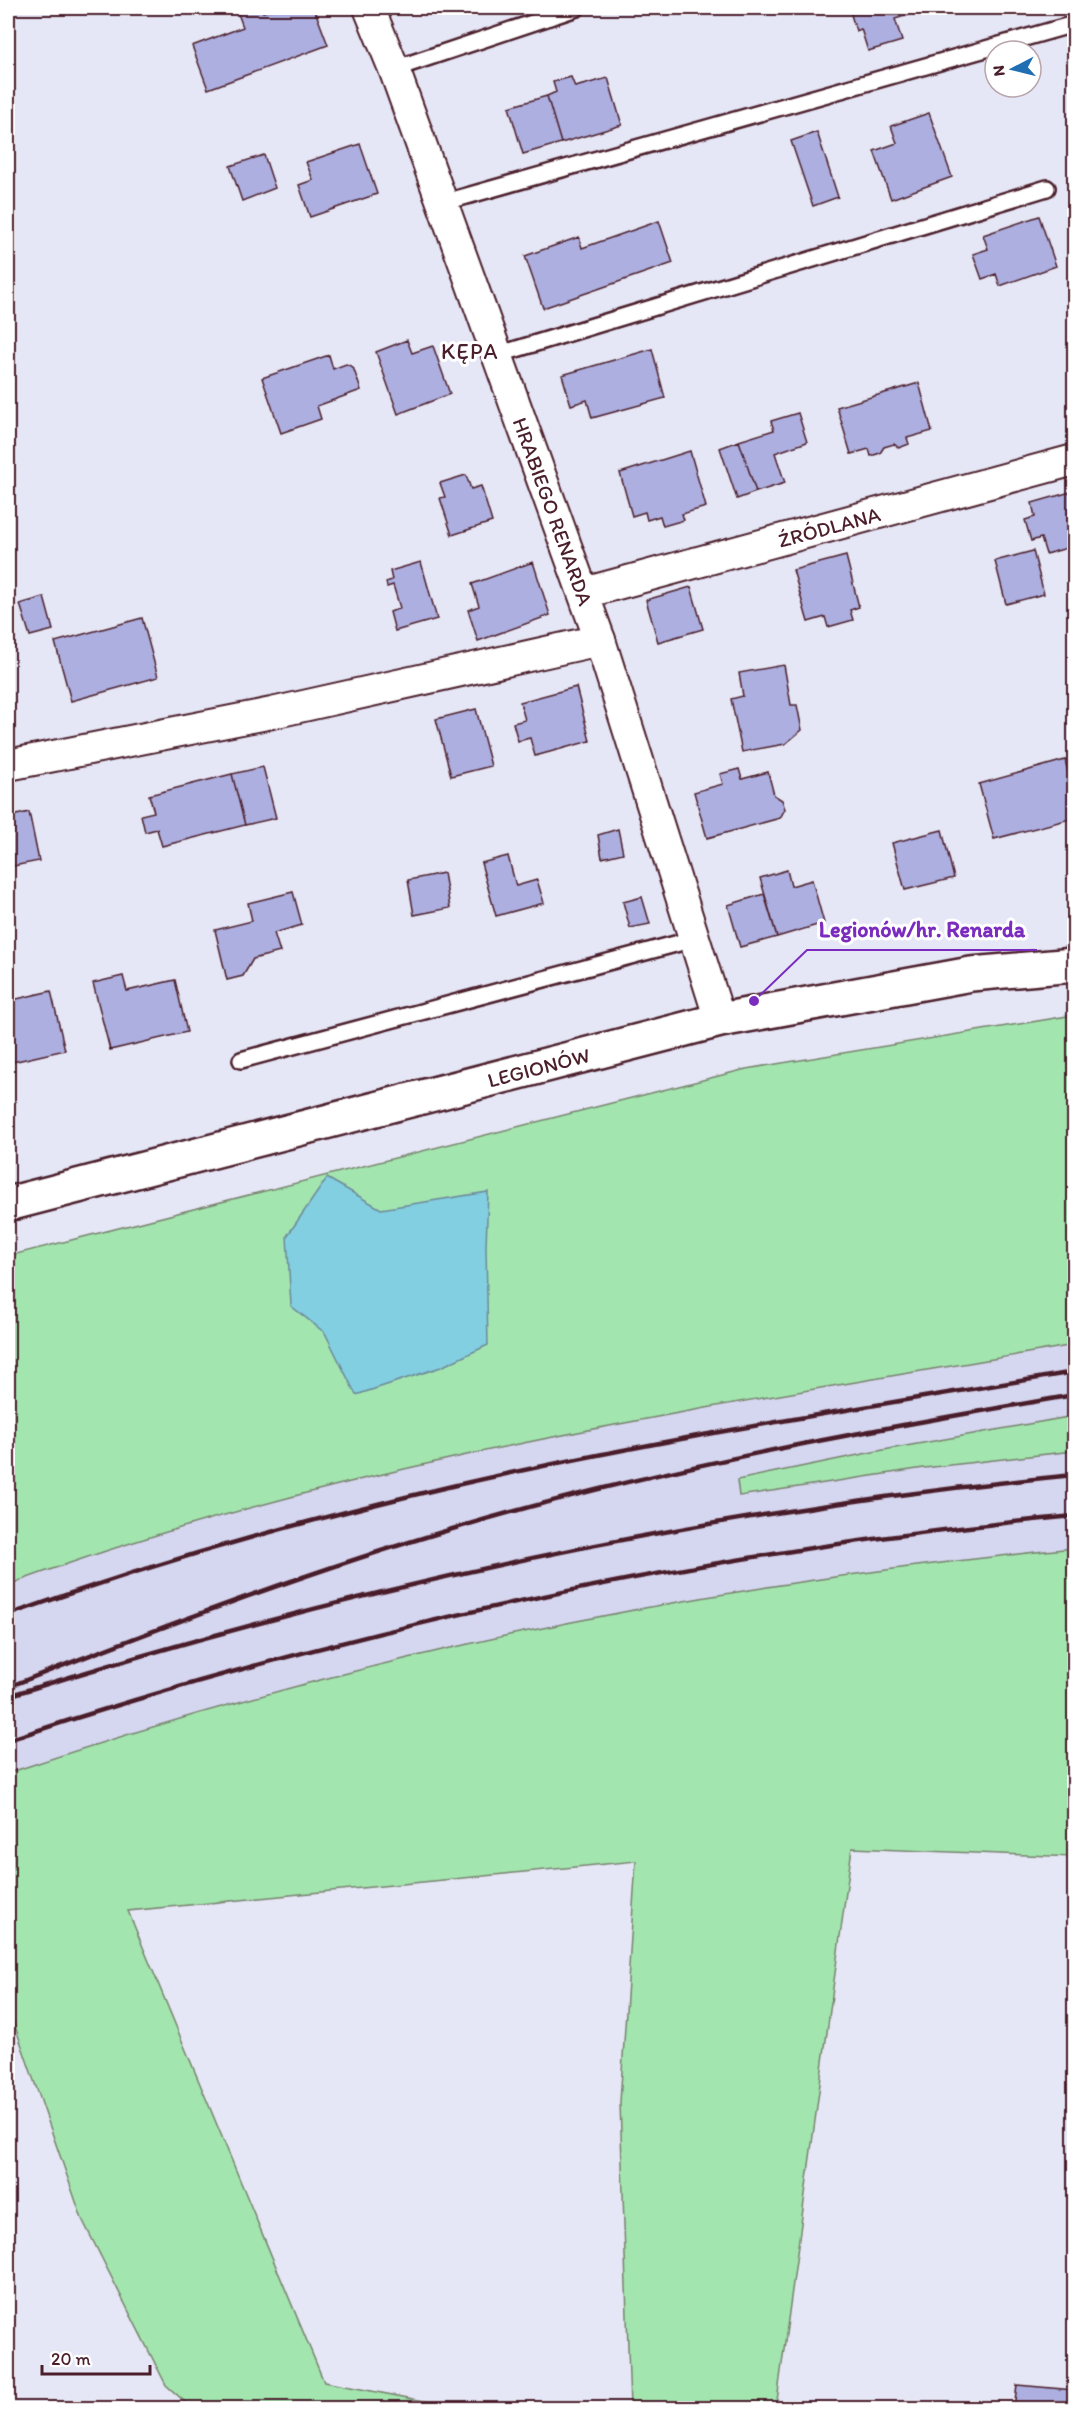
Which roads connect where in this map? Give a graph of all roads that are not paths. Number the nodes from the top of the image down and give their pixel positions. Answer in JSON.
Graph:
{"nodes":[{"id":1,"x":369,"y":8,"type":"edge"},
{"id":2,"x":577,"y":8,"type":"edge"},
{"id":3,"x":1074,"y":24,"type":"edge"},
{"id":4,"x":394,"y":69,"type":"junction"},
{"id":5,"x":1047,"y":188,"type":"dead end"},
{"id":6,"x":442,"y":203,"type":"junction"},
{"id":7,"x":497,"y":355,"type":"junction"},
{"id":8,"x":1074,"y":460,"type":"edge"},
{"id":9,"x":584,"y":593,"type":"junction"},
{"id":10,"x":600,"y":640,"type":"junction"},
{"id":11,"x":8,"y":765,"type":"edge"},
{"id":12,"x":694,"y":939,"type":"junction"},
{"id":13,"x":1074,"y":966,"type":"edge"},
{"id":14,"x":720,"y":1020,"type":"junction"},
{"id":15,"x":241,"y":1060,"type":"dead end"},
{"id":16,"x":8,"y":1204,"type":"edge"}],
"edges":[{"from":1,"to":4,"type":"street","name":"HRABIEGO RENARDA"},
{"from":2,"to":4,"type":"lane"},
{"from":3,"to":6,"type":"lane"},
{"from":4,"to":6,"type":"street","name":"HRABIEGO RENARDA"},
{"from":5,"to":7,"type":"lane"},
{"from":6,"to":7,"type":"street","name":"HRABIEGO RENARDA"},
{"from":7,"to":9,"type":"street","name":"HRABIEGO RENARDA"},
{"from":8,"to":9,"type":"street","name":"ŹRÓDLANA"},
{"from":9,"to":10,"type":"street","name":"HRABIEGO RENARDA"},
{"from":10,"to":11,"type":"street"},
{"from":10,"to":12,"type":"street","name":"HRABIEGO RENARDA"},
{"from":12,"to":14,"type":"street","name":"HRABIEGO RENARDA"},
{"from":12,"to":15,"type":"lane"},
{"from":13,"to":14,"type":"street","name":"LEGIONÓW"},
{"from":14,"to":16,"type":"street","name":"LEGIONÓW"}]}
